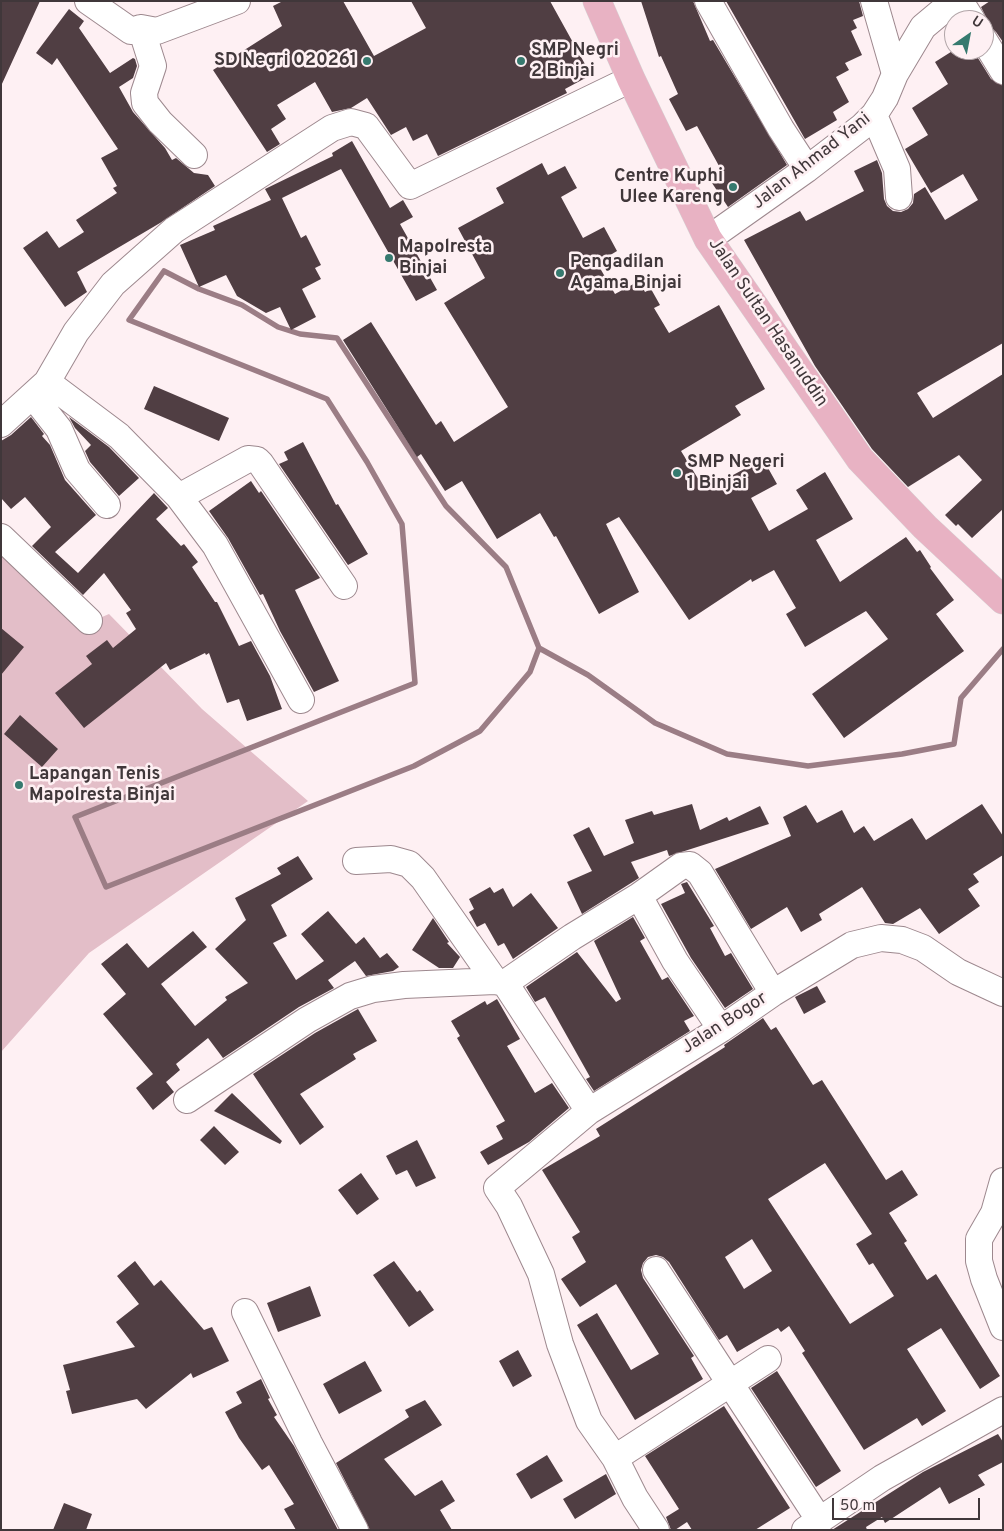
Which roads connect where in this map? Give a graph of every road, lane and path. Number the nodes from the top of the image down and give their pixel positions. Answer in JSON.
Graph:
{"nodes":[{"id":1,"x":88,"y":1,"type":"edge"},
{"id":2,"x":597,"y":1,"type":"edge"},
{"id":3,"x":708,"y":1,"type":"edge"},
{"id":4,"x":874,"y":1,"type":"edge"},
{"id":5,"x":954,"y":1,"type":"edge"},
{"id":6,"x":226,"y":3,"type":"edge"},
{"id":7,"x":141,"y":28,"type":"junction"},
{"id":8,"x":994,"y":56,"type":"edge"},
{"id":9,"x":1003,"y":71,"type":"edge"},
{"id":10,"x":896,"y":74,"type":"junction"},
{"id":11,"x":631,"y":79,"type":"junction"},
{"id":12,"x":874,"y":115,"type":"junction"},
{"id":13,"x":194,"y":154,"type":"dead end"},
{"id":14,"x":808,"y":169,"type":"junction"},
{"id":15,"x":899,"y":197,"type":"dead end"},
{"id":16,"x":708,"y":240,"type":"junction"},
{"id":17,"x":40,"y":389,"type":"junction"},
{"id":18,"x":1,"y":424,"type":"edge"},
{"id":19,"x":179,"y":497,"type":"junction"},
{"id":20,"x":106,"y":505,"type":"dead end"},
{"id":21,"x":1,"y":537,"type":"edge"},
{"id":22,"x":344,"y":586,"type":"dead end"},
{"id":23,"x":999,"y":589,"type":"edge"},
{"id":24,"x":89,"y":621,"type":"dead end"},
{"id":25,"x":301,"y":700,"type":"dead end"},
{"id":26,"x":356,"y":861,"type":"dead end"},
{"id":27,"x":639,"y":896,"type":"junction"},
{"id":28,"x":500,"y":982,"type":"junction"},
{"id":29,"x":773,"y":993,"type":"junction"},
{"id":30,"x":1003,"y":993,"type":"edge"},
{"id":31,"x":720,"y":1029,"type":"junction"},
{"id":32,"x":187,"y":1100,"type":"dead end"},
{"id":33,"x":589,"y":1111,"type":"junction"},
{"id":34,"x":1003,"y":1182,"type":"edge"},
{"id":35,"x":656,"y":1270,"type":"dead end"},
{"id":36,"x":245,"y":1312,"type":"dead end"},
{"id":37,"x":1003,"y":1327,"type":"edge"},
{"id":38,"x":768,"y":1358,"type":"dead end"},
{"id":39,"x":730,"y":1383,"type":"junction"},
{"id":40,"x":1003,"y":1410,"type":"edge"},
{"id":41,"x":615,"y":1458,"type":"junction"},
{"id":42,"x":812,"y":1525,"type":"edge"},
{"id":43,"x":355,"y":1530,"type":"edge"},
{"id":44,"x":656,"y":1530,"type":"edge"}],
"edges":[{"from":1,"to":7,"type":"street"},
{"from":2,"to":11,"type":"main road","name":"Jalan Sultan Hasanuddin"},
{"from":3,"to":14,"type":"street"},
{"from":4,"to":10,"type":"street"},
{"from":5,"to":10,"type":"street","name":"Jalan Ahmad Yani"},
{"from":6,"to":7,"type":"street"},
{"from":7,"to":13,"type":"street"},
{"from":8,"to":9,"type":"street"},
{"from":10,"to":12,"type":"street","name":"Jalan Ahmad Yani"},
{"from":11,"to":16,"type":"main road","name":"Jalan Sultan Hasanuddin"},
{"from":11,"to":17,"type":"street"},
{"from":12,"to":14,"type":"street","name":"Jalan Ahmad Yani"},
{"from":12,"to":15,"type":"street"},
{"from":14,"to":16,"type":"street","name":"Jalan Ahmad Yani"},
{"from":16,"to":23,"type":"main road","name":"Jalan Sultan Hasanuddin"},
{"from":17,"to":18,"type":"street"},
{"from":17,"to":19,"type":"street"},
{"from":17,"to":20,"type":"street"},
{"from":19,"to":22,"type":"street"},
{"from":19,"to":25,"type":"street"},
{"from":21,"to":24,"type":"street"},
{"from":26,"to":28,"type":"street"},
{"from":27,"to":28,"type":"street"},
{"from":27,"to":29,"type":"street"},
{"from":27,"to":31,"type":"street"},
{"from":28,"to":32,"type":"street"},
{"from":28,"to":33,"type":"street"},
{"from":29,"to":30,"type":"street","name":"Jalan Bogor"},
{"from":29,"to":31,"type":"street","name":"Jalan Bogor"},
{"from":31,"to":33,"type":"street","name":"Jalan Bogor"},
{"from":33,"to":41,"type":"street","name":"Jalan Bogor"},
{"from":34,"to":37,"type":"street"},
{"from":35,"to":39,"type":"street"},
{"from":36,"to":43,"type":"street"},
{"from":38,"to":39,"type":"street"},
{"from":39,"to":41,"type":"street"},
{"from":39,"to":42,"type":"street"},
{"from":40,"to":42,"type":"street"},
{"from":41,"to":44,"type":"street"}]}
